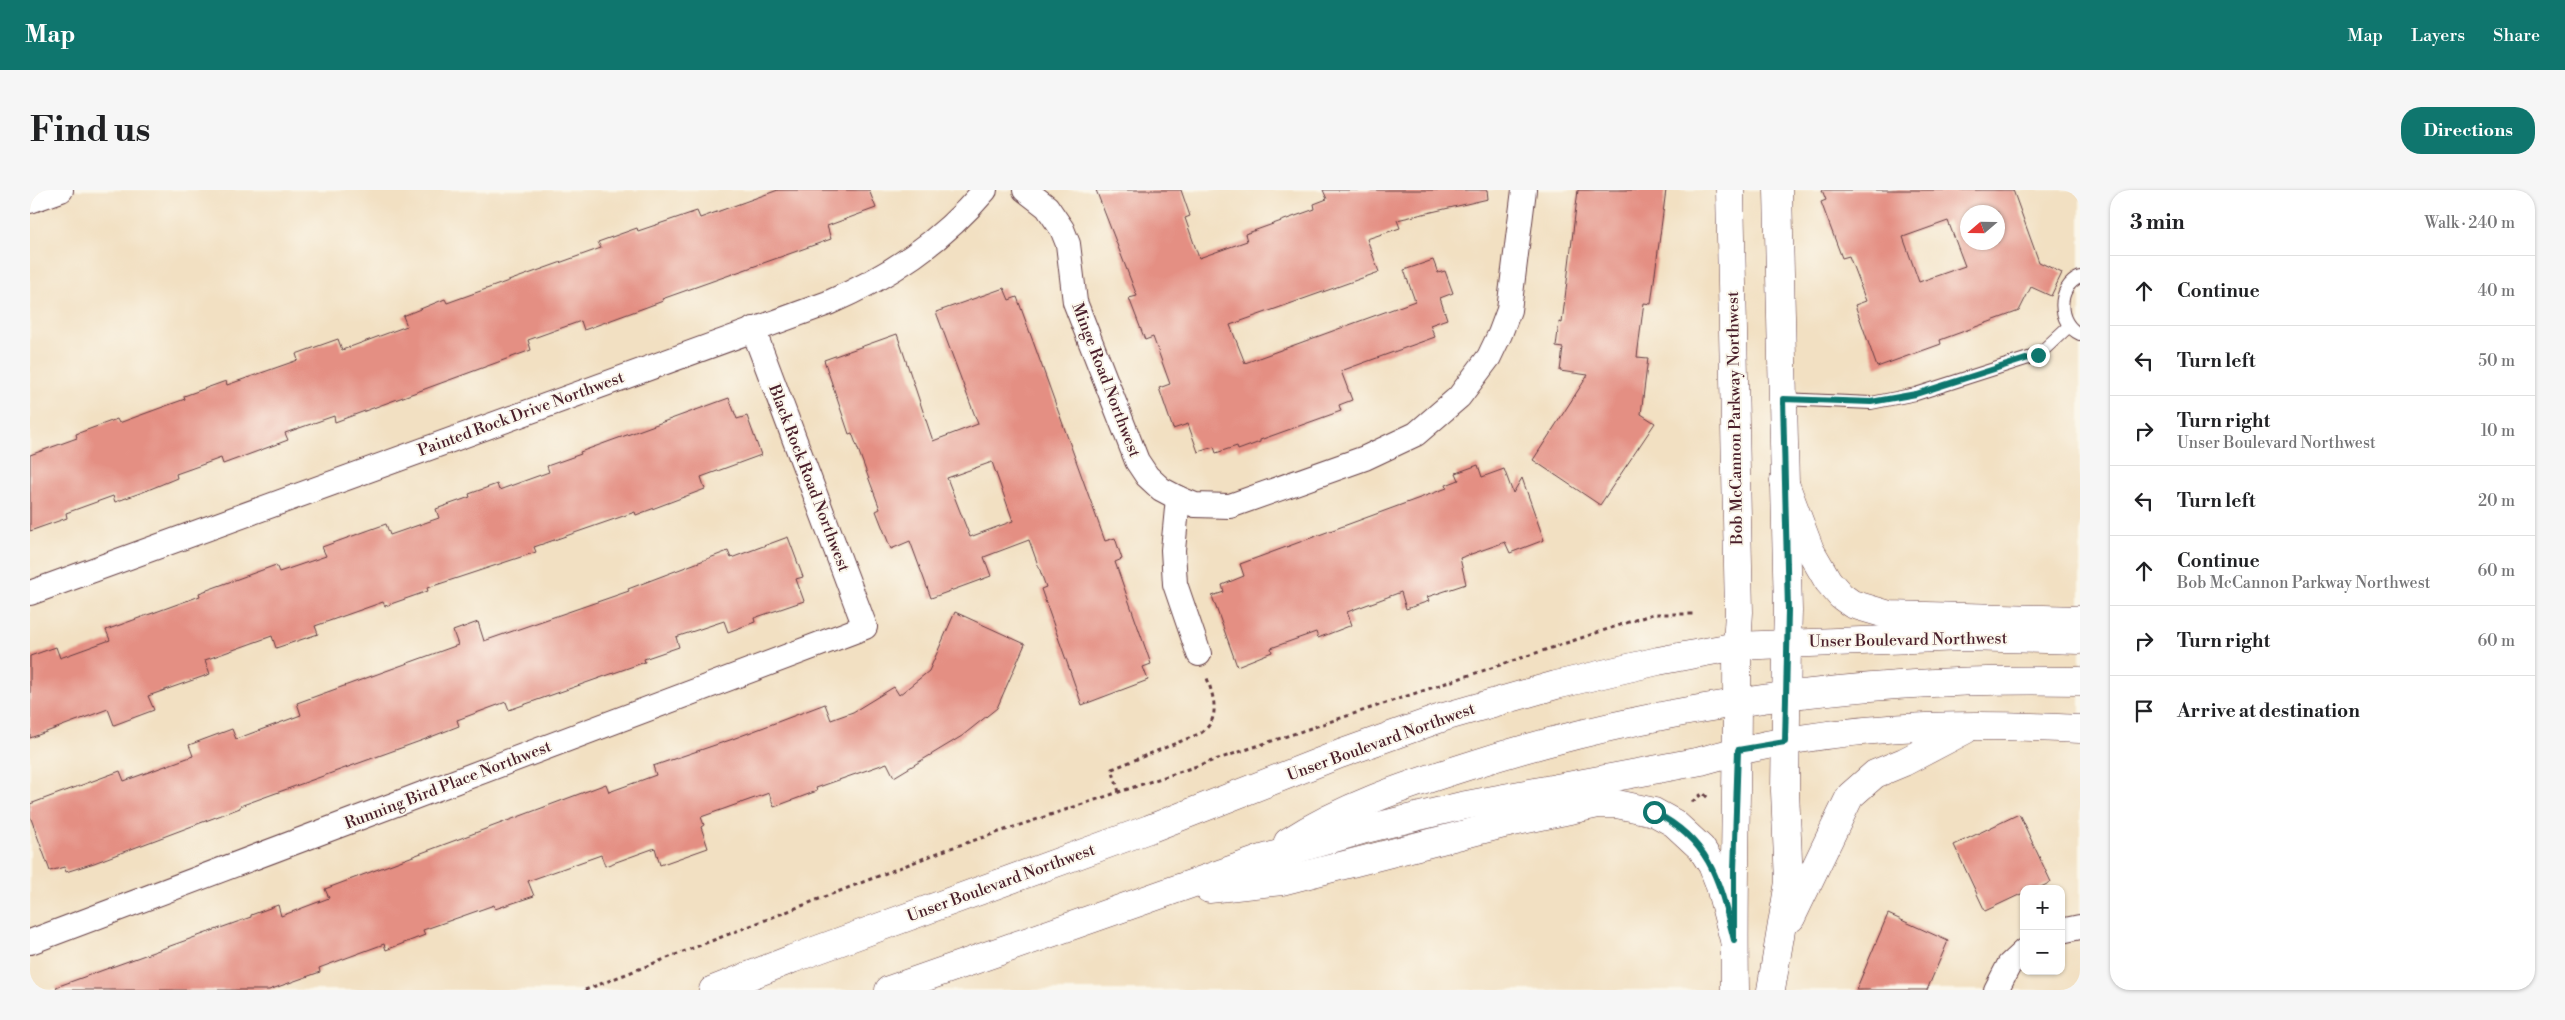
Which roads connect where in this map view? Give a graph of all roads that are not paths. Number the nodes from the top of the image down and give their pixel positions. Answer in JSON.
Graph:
{"nodes":[{"id":1,"x":61,"y":190,"type":"edge"},
{"id":2,"x":985,"y":190,"type":"edge"},
{"id":3,"x":1025,"y":190,"type":"edge"},
{"id":4,"x":1524,"y":190,"type":"edge"},
{"id":5,"x":1730,"y":190,"type":"edge"},
{"id":6,"x":1778,"y":190,"type":"edge"},
{"id":7,"x":30,"y":201,"type":"edge"},
{"id":8,"x":2080,"y":277,"type":"edge"},
{"id":9,"x":2069,"y":326,"type":"junction"},
{"id":10,"x":752,"y":329,"type":"junction"},
{"id":11,"x":2080,"y":334,"type":"edge"},
{"id":12,"x":1783,"y":399,"type":"junction"},
{"id":13,"x":1784,"y":481,"type":"junction"},
{"id":14,"x":1178,"y":498,"type":"junction"},
{"id":15,"x":30,"y":593,"type":"edge"},
{"id":16,"x":2080,"y":620,"type":"edge"},
{"id":17,"x":865,"y":627,"type":"joint"},
{"id":18,"x":2080,"y":640,"type":"edge"},
{"id":19,"x":1786,"y":643,"type":"junction"},
{"id":20,"x":1737,"y":646,"type":"junction"},
{"id":21,"x":1198,"y":654,"type":"road end"},
{"id":22,"x":2080,"y":681,"type":"edge"},
{"id":23,"x":1785,"y":696,"type":"junction"},
{"id":24,"x":1738,"y":703,"type":"junction"},
{"id":25,"x":1970,"y":727,"type":"junction"},
{"id":26,"x":2080,"y":730,"type":"edge"},
{"id":27,"x":1785,"y":742,"type":"junction"},
{"id":28,"x":1738,"y":750,"type":"junction"},
{"id":29,"x":1262,"y":859,"type":"junction"},
{"id":30,"x":1161,"y":895,"type":"junction"},
{"id":31,"x":2080,"y":928,"type":"edge"},
{"id":32,"x":2065,"y":930,"type":"edge"},
{"id":33,"x":1734,"y":940,"type":"junction"},
{"id":34,"x":30,"y":942,"type":"edge"},
{"id":35,"x":1779,"y":942,"type":"junction"},
{"id":36,"x":2020,"y":954,"type":"edge"},
{"id":37,"x":713,"y":990,"type":"edge"},
{"id":38,"x":889,"y":990,"type":"edge"},
{"id":39,"x":1735,"y":990,"type":"edge"},
{"id":40,"x":1771,"y":990,"type":"edge"},
{"id":41,"x":1996,"y":990,"type":"edge"}],
"edges":[{"from":1,"to":7,"type":"street"},
{"from":2,"to":10,"type":"street","name":"Painted Rock Drive Northwest"},
{"from":3,"to":14,"type":"street","name":"Minge Road Northwest"},
{"from":4,"to":14,"type":"street","name":"Minge Road Northwest"},
{"from":5,"to":20,"type":"main road","name":"Bob McCannon Parkway Northwest"},
{"from":6,"to":12,"type":"main road"},
{"from":8,"to":9,"type":"lane"},
{"from":9,"to":11,"type":"lane"},
{"from":9,"to":12,"type":"lane"},
{"from":10,"to":15,"type":"street","name":"Painted Rock Drive Northwest"},
{"from":10,"to":17,"type":"street","name":"Black Rock Road Northwest"},
{"from":12,"to":13,"type":"main road"},
{"from":13,"to":16,"type":"main road"},
{"from":13,"to":19,"type":"main road"},
{"from":14,"to":21,"type":"street"},
{"from":17,"to":34,"type":"street","name":"Running Bird Place Northwest"},
{"from":18,"to":19,"type":"main road","name":"Unser Boulevard Northwest"},
{"from":19,"to":20,"type":"main road","name":"Unser Boulevard Northwest"},
{"from":19,"to":23,"type":"main road"},
{"from":20,"to":24,"type":"main road","name":"Bob McCannon Parkway Northwest"},
{"from":20,"to":37,"type":"main road","name":"Unser Boulevard Northwest"},
{"from":22,"to":23,"type":"main road"},
{"from":23,"to":24,"type":"main road"},
{"from":23,"to":27,"type":"main road"},
{"from":24,"to":28,"type":"main road","name":"Bob McCannon Parkway Northwest"},
{"from":24,"to":29,"type":"main road"},
{"from":25,"to":26,"type":"main road"},
{"from":25,"to":27,"type":"main road"},
{"from":25,"to":35,"type":"main road"},
{"from":27,"to":28,"type":"main road"},
{"from":27,"to":35,"type":"main road"},
{"from":28,"to":29,"type":"main road"},
{"from":28,"to":33,"type":"main road","name":"Bob McCannon Parkway Northwest"},
{"from":29,"to":30,"type":"main road"},
{"from":30,"to":33,"type":"main road"},
{"from":30,"to":38,"type":"main road"},
{"from":31,"to":32,"type":"street"},
{"from":33,"to":39,"type":"main road"},
{"from":35,"to":40,"type":"main road"},
{"from":36,"to":41,"type":"street"}]}
